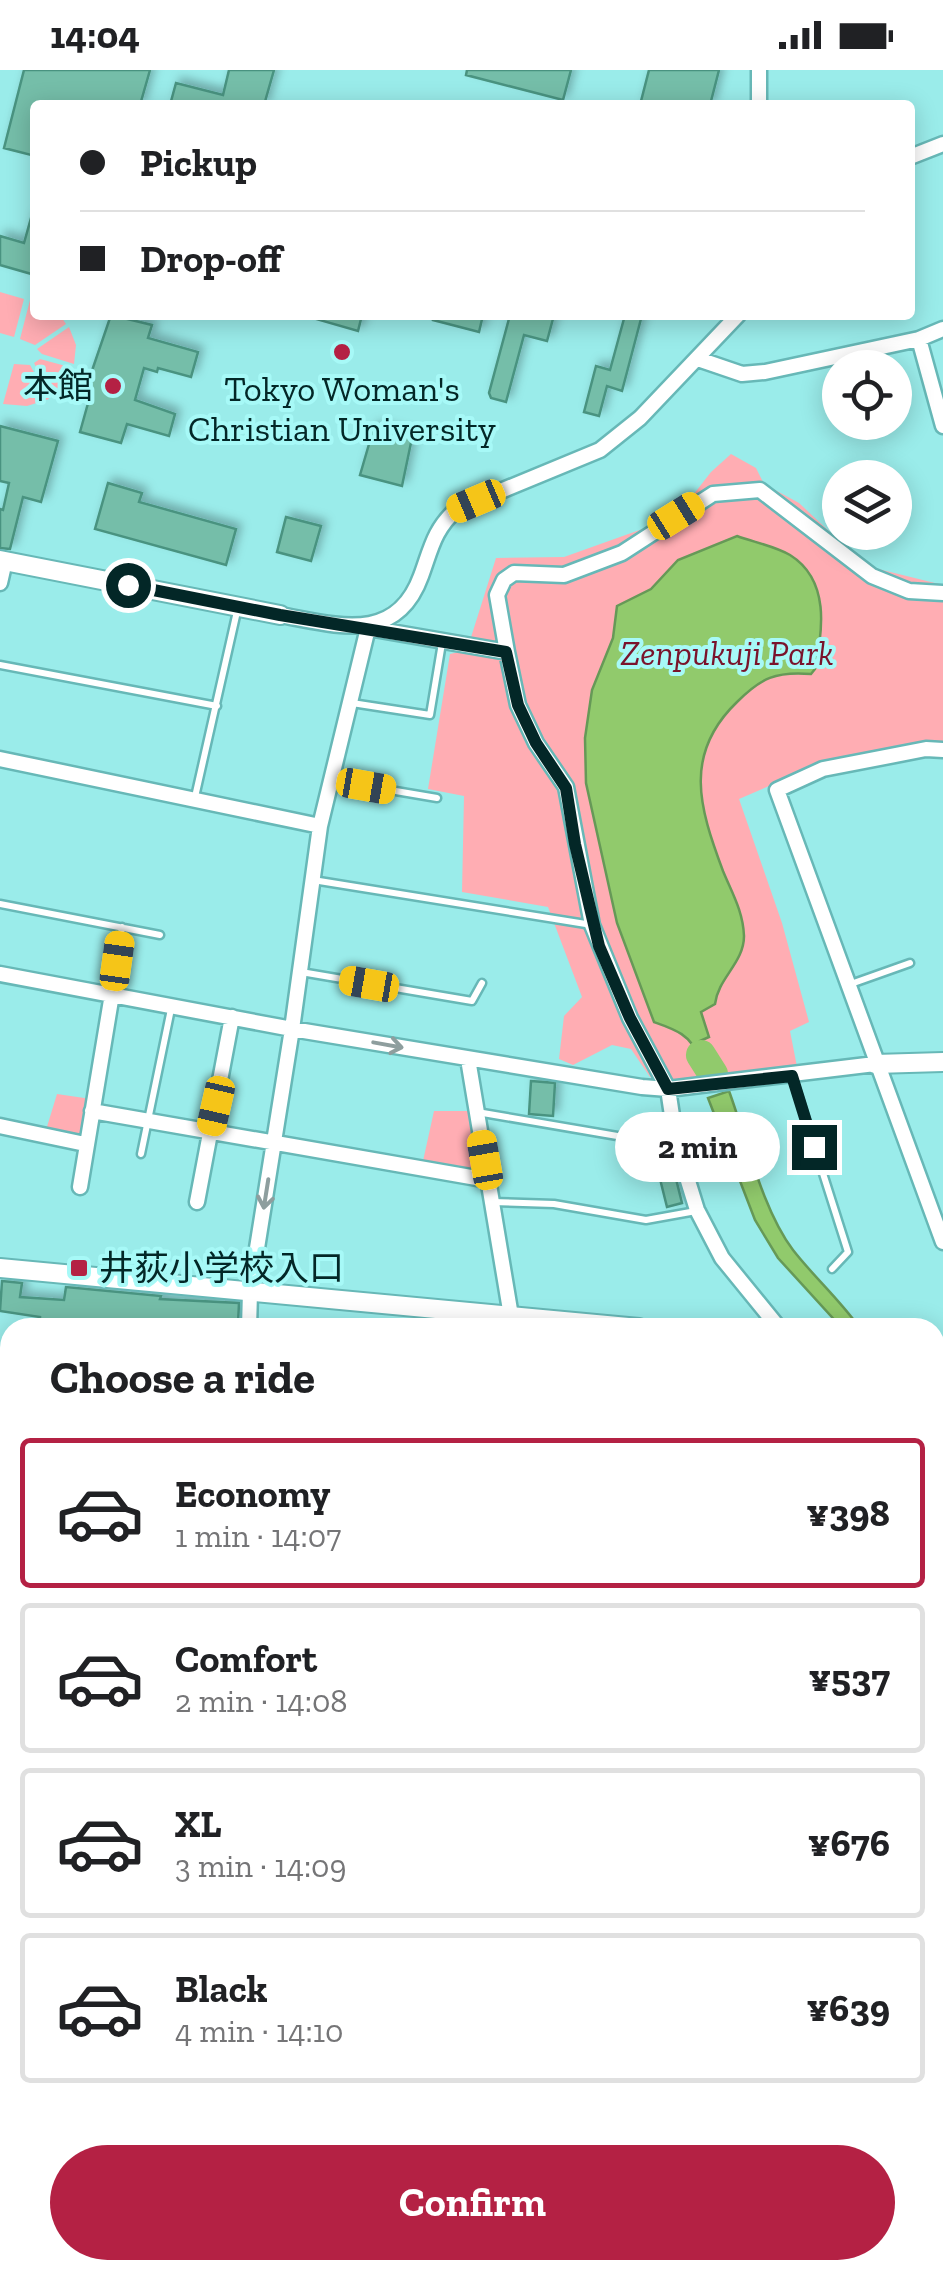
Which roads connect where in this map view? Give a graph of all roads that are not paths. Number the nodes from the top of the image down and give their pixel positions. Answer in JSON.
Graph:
{"nodes":[{"id":1,"x":759,"y":70,"type":"edge"},
{"id":2,"x":759,"y":100,"type":"edge"},
{"id":3,"x":943,"y":144,"type":"edge"},
{"id":4,"x":915,"y":155,"type":"edge"},
{"id":5,"x":733,"y":320,"type":"edge"},
{"id":6,"x":943,"y":329,"type":"edge"},
{"id":7,"x":919,"y":339,"type":"junction"},
{"id":8,"x":698,"y":359,"type":"junction"},
{"id":9,"x":943,"y":426,"type":"edge"},
{"id":10,"x":2,"y":560,"type":"edge"},
{"id":11,"x":0,"y":583,"type":"edge"},
{"id":12,"x":943,"y":593,"type":"edge"},
{"id":13,"x":238,"y":606,"type":"junction"},
{"id":14,"x":280,"y":615,"type":"joint"},
{"id":15,"x":368,"y":628,"type":"junction"},
{"id":16,"x":442,"y":642,"type":"junction"},
{"id":17,"x":506,"y":652,"type":"junction"},
{"id":18,"x":0,"y":665,"type":"edge"},
{"id":19,"x":349,"y":702,"type":"junction"},
{"id":20,"x":217,"y":706,"type":"junction"},
{"id":21,"x":943,"y":750,"type":"edge"},
{"id":22,"x":0,"y":759,"type":"edge"},
{"id":23,"x":331,"y":780,"type":"junction"},
{"id":24,"x":194,"y":797,"type":"junction"},
{"id":25,"x":437,"y":798,"type":"dead end"},
{"id":26,"x":320,"y":826,"type":"junction"},
{"id":27,"x":312,"y":880,"type":"junction"},
{"id":28,"x":0,"y":904,"type":"edge"},
{"id":29,"x":592,"y":925,"type":"junction"},
{"id":30,"x":122,"y":927,"type":"junction"},
{"id":31,"x":160,"y":934,"type":"dead end"},
{"id":32,"x":910,"y":963,"type":"dead end"},
{"id":33,"x":300,"y":972,"type":"junction"},
{"id":34,"x":0,"y":974,"type":"edge"},
{"id":35,"x":482,"y":984,"type":"dead end"},
{"id":36,"x":847,"y":986,"type":"junction"},
{"id":37,"x":112,"y":994,"type":"junction"},
{"id":38,"x":172,"y":1006,"type":"junction"},
{"id":39,"x":232,"y":1017,"type":"junction"},
{"id":40,"x":292,"y":1028,"type":"junction"},
{"id":41,"x":468,"y":1059,"type":"junction"},
{"id":42,"x":943,"y":1062,"type":"edge"},
{"id":43,"x":876,"y":1064,"type":"junction"},
{"id":44,"x":792,"y":1076,"type":"junction"},
{"id":45,"x":668,"y":1089,"type":"junction"},
{"id":46,"x":92,"y":1112,"type":"junction"},
{"id":47,"x":476,"y":1112,"type":"junction"},
{"id":48,"x":148,"y":1122,"type":"junction"},
{"id":49,"x":0,"y":1126,"type":"edge"},
{"id":50,"x":210,"y":1133,"type":"junction"},
{"id":51,"x":676,"y":1142,"type":"junction"},
{"id":52,"x":84,"y":1144,"type":"junction"},
{"id":53,"x":274,"y":1145,"type":"junction"},
{"id":54,"x":141,"y":1154,"type":"dead end"},
{"id":55,"x":488,"y":1180,"type":"junction"},
{"id":56,"x":80,"y":1187,"type":"dead end"},
{"id":57,"x":197,"y":1202,"type":"dead end"},
{"id":58,"x":492,"y":1202,"type":"junction"},
{"id":59,"x":697,"y":1210,"type":"junction"},
{"id":60,"x":943,"y":1242,"type":"edge"},
{"id":61,"x":0,"y":1268,"type":"edge"},
{"id":62,"x":832,"y":1269,"type":"dead end"},
{"id":63,"x":250,"y":1292,"type":"junction"},
{"id":64,"x":249,"y":1318,"type":"edge"},
{"id":65,"x":477,"y":1318,"type":"edge"},
{"id":66,"x":511,"y":1318,"type":"edge"},
{"id":67,"x":770,"y":1318,"type":"edge"}],
"edges":[{"from":1,"to":2,"type":"street"},
{"from":3,"to":4,"type":"street"},
{"from":5,"to":8,"type":"street"},
{"from":6,"to":7,"type":"street"},
{"from":7,"to":8,"type":"street"},
{"from":7,"to":9,"type":"street"},
{"from":8,"to":15,"type":"street"},
{"from":10,"to":11,"type":"street"},
{"from":10,"to":13,"type":"street"},
{"from":12,"to":17,"type":"street"},
{"from":13,"to":14,"type":"street"},
{"from":13,"to":20,"type":"lane"},
{"from":14,"to":15,"type":"street"},
{"from":15,"to":16,"type":"street"},
{"from":15,"to":19,"type":"street"},
{"from":16,"to":17,"type":"street"},
{"from":16,"to":19,"type":"lane"},
{"from":17,"to":29,"type":"street"},
{"from":18,"to":20,"type":"lane"},
{"from":19,"to":23,"type":"street"},
{"from":20,"to":24,"type":"lane"},
{"from":21,"to":36,"type":"street"},
{"from":22,"to":24,"type":"street"},
{"from":23,"to":25,"type":"lane"},
{"from":23,"to":26,"type":"street"},
{"from":24,"to":26,"type":"street"},
{"from":26,"to":27,"type":"street"},
{"from":27,"to":29,"type":"lane"},
{"from":27,"to":33,"type":"street"},
{"from":28,"to":30,"type":"lane"},
{"from":29,"to":45,"type":"street"},
{"from":30,"to":31,"type":"lane"},
{"from":30,"to":37,"type":"lane"},
{"from":32,"to":36,"type":"lane"},
{"from":33,"to":35,"type":"lane"},
{"from":33,"to":40,"type":"street"},
{"from":34,"to":37,"type":"street"},
{"from":36,"to":43,"type":"street"},
{"from":37,"to":38,"type":"street"},
{"from":37,"to":46,"type":"street"},
{"from":38,"to":39,"type":"street"},
{"from":38,"to":48,"type":"lane"},
{"from":39,"to":40,"type":"street"},
{"from":39,"to":50,"type":"street"},
{"from":40,"to":41,"type":"street","one_way":true},
{"from":40,"to":53,"type":"street"},
{"from":41,"to":45,"type":"street"},
{"from":41,"to":47,"type":"street"},
{"from":42,"to":43,"type":"street"},
{"from":43,"to":44,"type":"street"},
{"from":43,"to":60,"type":"street"},
{"from":44,"to":45,"type":"street"},
{"from":44,"to":62,"type":"lane"},
{"from":45,"to":51,"type":"street"},
{"from":46,"to":48,"type":"street"},
{"from":46,"to":52,"type":"street"},
{"from":47,"to":51,"type":"lane"},
{"from":47,"to":55,"type":"street"},
{"from":48,"to":50,"type":"street"},
{"from":48,"to":54,"type":"lane"},
{"from":49,"to":52,"type":"street"},
{"from":50,"to":53,"type":"street"},
{"from":50,"to":57,"type":"street"},
{"from":51,"to":59,"type":"street"},
{"from":52,"to":56,"type":"street"},
{"from":53,"to":55,"type":"street"},
{"from":53,"to":63,"type":"street","one_way":true},
{"from":55,"to":58,"type":"street"},
{"from":58,"to":59,"type":"lane"},
{"from":58,"to":66,"type":"street"},
{"from":59,"to":67,"type":"street"},
{"from":61,"to":63,"type":"street"},
{"from":63,"to":64,"type":"street"},
{"from":63,"to":65,"type":"street"}]}
